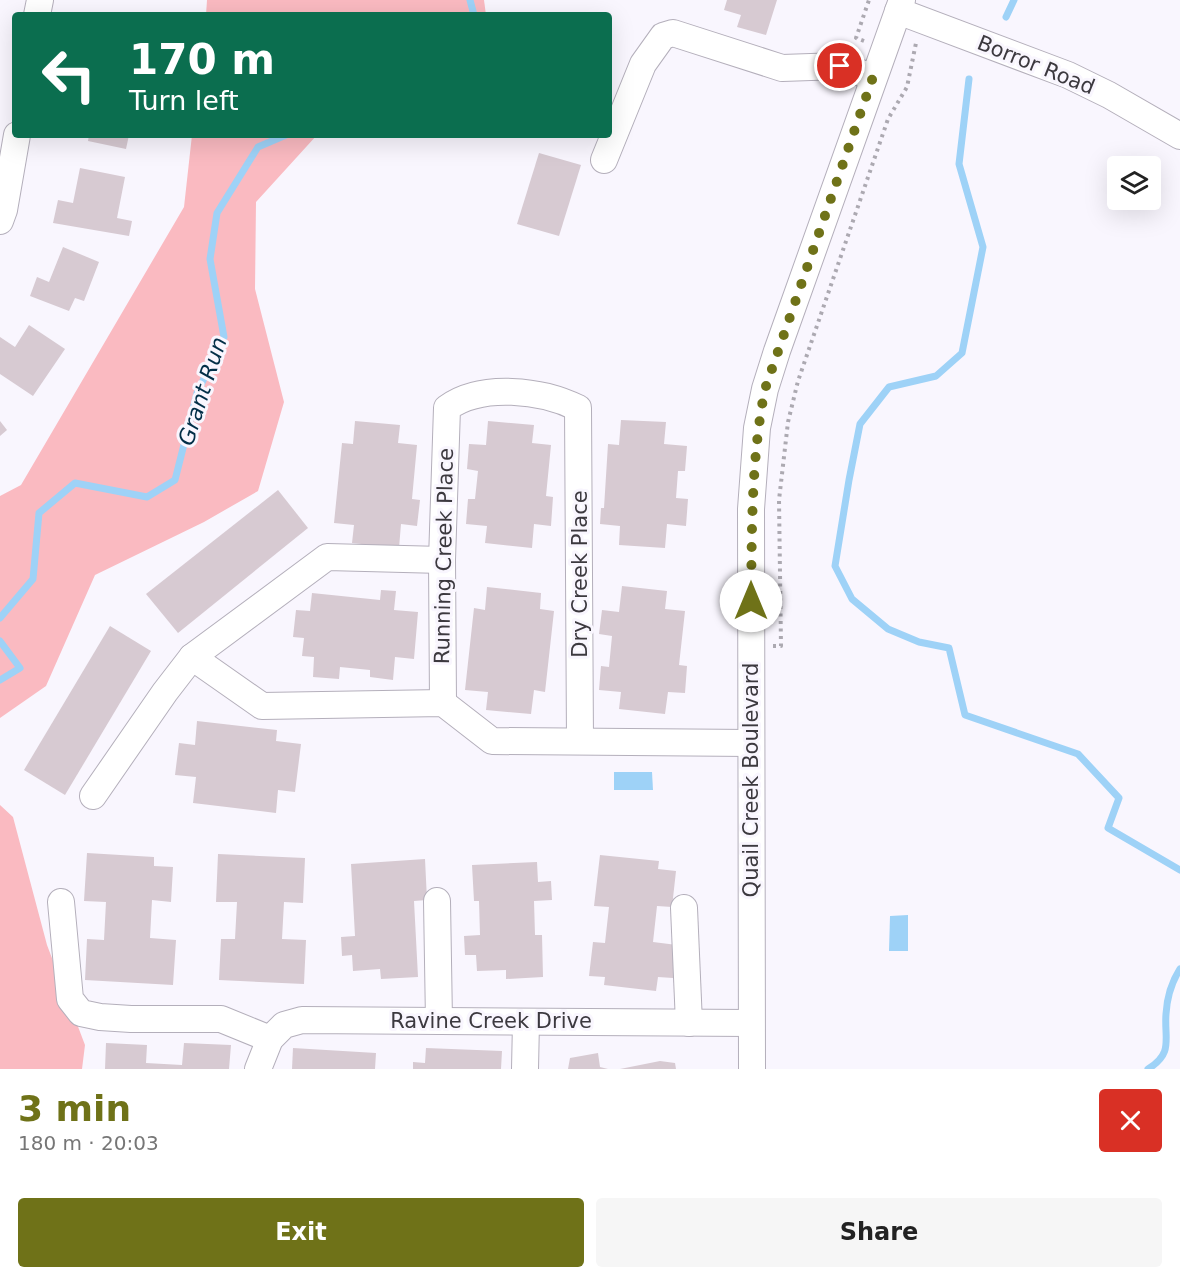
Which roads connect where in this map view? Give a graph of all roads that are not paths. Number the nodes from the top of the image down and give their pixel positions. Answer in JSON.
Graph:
{"nodes":[{"id":1,"x":900,"y":6,"type":"edge"},
{"id":2,"x":873,"y":77,"type":"junction"},
{"id":3,"x":1180,"y":136,"type":"edge"},
{"id":4,"x":16,"y":138,"type":"edge"},
{"id":5,"x":604,"y":160,"type":"dead end"},
{"id":6,"x":0,"y":221,"type":"edge"},
{"id":7,"x":578,"y":408,"type":"joint"},
{"id":8,"x":442,"y":560,"type":"junction"},
{"id":9,"x":192,"y":657,"type":"junction"},
{"id":10,"x":443,"y":703,"type":"junction"},
{"id":11,"x":580,"y":740,"type":"junction"},
{"id":12,"x":751,"y":743,"type":"junction"},
{"id":13,"x":93,"y":795,"type":"dead end"},
{"id":14,"x":438,"y":901,"type":"dead end"},
{"id":15,"x":61,"y":902,"type":"dead end"},
{"id":16,"x":684,"y":908,"type":"dead end"},
{"id":17,"x":439,"y":1021,"type":"junction"},
{"id":18,"x":525,"y":1022,"type":"junction"},
{"id":19,"x":689,"y":1023,"type":"junction"},
{"id":20,"x":751,"y":1023,"type":"junction"},
{"id":21,"x":270,"y":1039,"type":"junction"},
{"id":22,"x":258,"y":1069,"type":"edge"},
{"id":23,"x":525,"y":1069,"type":"edge"},
{"id":24,"x":752,"y":1069,"type":"edge"}],
"edges":[{"from":1,"to":2,"type":"street","name":"Quail Creek Boulevard"},
{"from":1,"to":3,"type":"street","name":"Borror Road"},
{"from":2,"to":5,"type":"street"},
{"from":2,"to":12,"type":"street","name":"Quail Creek Boulevard"},
{"from":4,"to":6,"type":"street"},
{"from":7,"to":8,"type":"street","name":"Running Creek Place"},
{"from":7,"to":11,"type":"street","name":"Dry Creek Place"},
{"from":8,"to":9,"type":"street"},
{"from":8,"to":10,"type":"street","name":"Running Creek Place"},
{"from":9,"to":10,"type":"street"},
{"from":9,"to":13,"type":"street"},
{"from":10,"to":11,"type":"street"},
{"from":11,"to":12,"type":"street"},
{"from":12,"to":20,"type":"street","name":"Quail Creek Boulevard"},
{"from":14,"to":17,"type":"street"},
{"from":15,"to":21,"type":"street"},
{"from":16,"to":19,"type":"street"},
{"from":17,"to":18,"type":"street","name":"Ravine Creek Drive"},
{"from":17,"to":21,"type":"street","name":"Ravine Creek Drive"},
{"from":18,"to":19,"type":"street","name":"Ravine Creek Drive"},
{"from":18,"to":23,"type":"street"},
{"from":19,"to":20,"type":"street","name":"Ravine Creek Drive"},
{"from":20,"to":24,"type":"street","name":"Quail Creek Boulevard"},
{"from":21,"to":22,"type":"street"}]}
